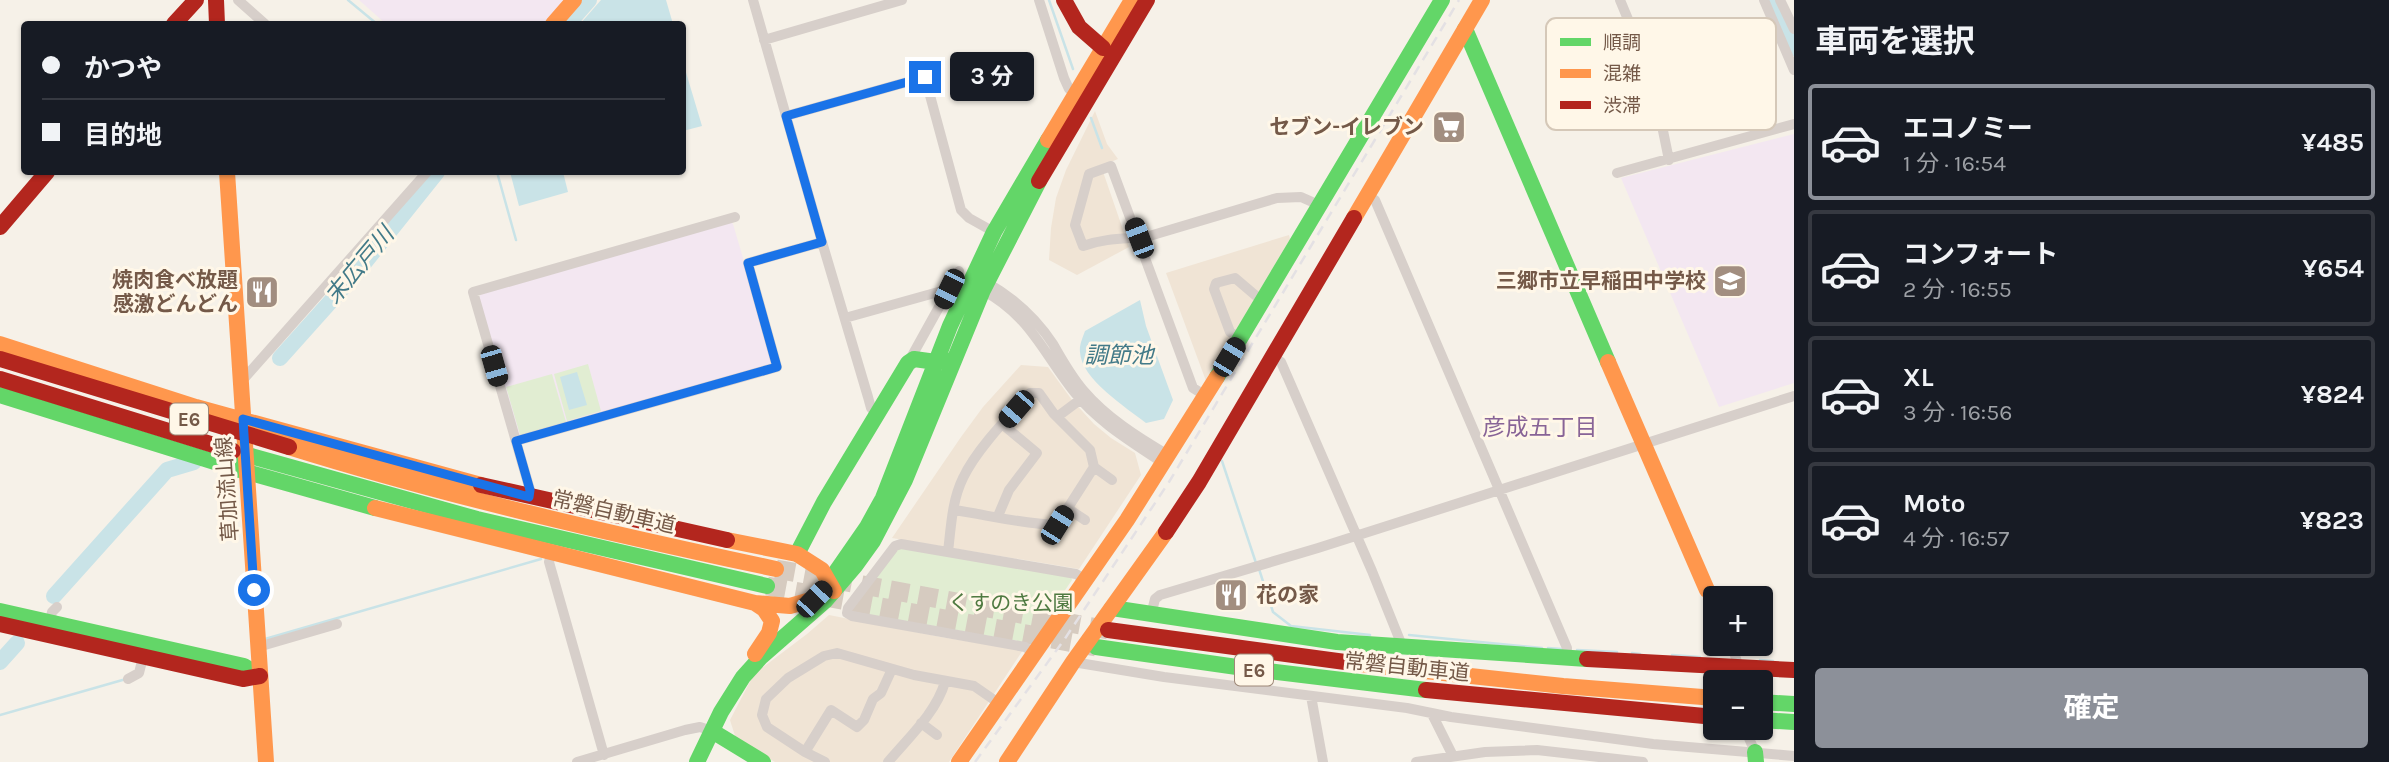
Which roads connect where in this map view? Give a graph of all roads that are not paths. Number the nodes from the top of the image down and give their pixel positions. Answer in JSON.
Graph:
{"nodes":[{"id":1,"x":196,"y":0,"type":"edge"},
{"id":2,"x":216,"y":0,"type":"edge"},
{"id":3,"x":237,"y":0,"type":"edge"},
{"id":4,"x":574,"y":0,"type":"edge"},
{"id":5,"x":753,"y":0,"type":"edge"},
{"id":6,"x":902,"y":0,"type":"edge"},
{"id":7,"x":1039,"y":0,"type":"edge"},
{"id":8,"x":1064,"y":0,"type":"edge"},
{"id":9,"x":1132,"y":0,"type":"edge"},
{"id":10,"x":1147,"y":0,"type":"edge"},
{"id":11,"x":1482,"y":0,"type":"edge"},
{"id":12,"x":1620,"y":0,"type":"edge"},
{"id":13,"x":1764,"y":0,"type":"edge"},
{"id":14,"x":1780,"y":0,"type":"edge"},
{"id":15,"x":1441,"y":1,"type":"edge"},
{"id":16,"x":1627,"y":18,"type":"edge"},
{"id":17,"x":177,"y":21,"type":"edge"},
{"id":18,"x":218,"y":21,"type":"edge"},
{"id":19,"x":262,"y":21,"type":"edge"},
{"id":20,"x":556,"y":21,"type":"edge"},
{"id":21,"x":1788,"y":26,"type":"edge"},
{"id":22,"x":1465,"y":29,"type":"junction"},
{"id":23,"x":764,"y":40,"type":"junction"},
{"id":24,"x":1103,"y":48,"type":"junction"},
{"id":25,"x":1792,"y":56,"type":"edge"},
{"id":26,"x":1794,"y":69,"type":"edge"},
{"id":27,"x":1076,"y":94,"type":"junction"},
{"id":28,"x":786,"y":116,"type":"junction"},
{"id":29,"x":1794,"y":124,"type":"edge"},
{"id":30,"x":1776,"y":129,"type":"edge"},
{"id":31,"x":1663,"y":130,"type":"edge"},
{"id":32,"x":1773,"y":130,"type":"edge"},
{"id":33,"x":1669,"y":160,"type":"junction"},
{"id":34,"x":1617,"y":173,"type":"dead end"},
{"id":35,"x":44,"y":175,"type":"edge"},
{"id":36,"x":227,"y":175,"type":"edge"},
{"id":37,"x":424,"y":175,"type":"edge"},
{"id":38,"x":1368,"y":196,"type":"junction"},
{"id":39,"x":1319,"y":205,"type":"junction"},
{"id":40,"x":735,"y":216,"type":"dead end"},
{"id":41,"x":0,"y":227,"type":"edge"},
{"id":42,"x":994,"y":232,"type":"junction"},
{"id":43,"x":1139,"y":238,"type":"junction"},
{"id":44,"x":822,"y":242,"type":"junction"},
{"id":45,"x":959,"y":271,"type":"dead end"},
{"id":46,"x":984,"y":286,"type":"junction"},
{"id":47,"x":949,"y":289,"type":"junction"},
{"id":48,"x":1262,"y":301,"type":"junction"},
{"id":49,"x":973,"y":313,"type":"junction"},
{"id":50,"x":845,"y":318,"type":"junction"},
{"id":51,"x":1240,"y":338,"type":"junction"},
{"id":52,"x":0,"y":344,"type":"edge"},
{"id":53,"x":1273,"y":357,"type":"junction"},
{"id":54,"x":0,"y":359,"type":"edge"},
{"id":55,"x":936,"y":362,"type":"junction"},
{"id":56,"x":908,"y":363,"type":"junction"},
{"id":57,"x":0,"y":379,"type":"edge"},
{"id":58,"x":241,"y":383,"type":"junction"},
{"id":59,"x":0,"y":395,"type":"edge"},
{"id":60,"x":1206,"y":396,"type":"junction"},
{"id":61,"x":1081,"y":399,"type":"junction"},
{"id":62,"x":1793,"y":399,"type":"edge"},
{"id":63,"x":877,"y":414,"type":"junction"},
{"id":64,"x":236,"y":417,"type":"junction"},
{"id":65,"x":1057,"y":417,"type":"junction"},
{"id":66,"x":1002,"y":424,"type":"junction"},
{"id":67,"x":314,"y":440,"type":"junction"},
{"id":68,"x":516,"y":441,"type":"junction"},
{"id":69,"x":1644,"y":444,"type":"junction"},
{"id":70,"x":1166,"y":459,"type":"junction"},
{"id":71,"x":214,"y":462,"type":"junction"},
{"id":72,"x":1094,"y":467,"type":"junction"},
{"id":73,"x":247,"y":472,"type":"junction"},
{"id":74,"x":1112,"y":481,"type":"dead end"},
{"id":75,"x":301,"y":488,"type":"junction"},
{"id":76,"x":1499,"y":491,"type":"junction"},
{"id":77,"x":529,"y":497,"type":"junction"},
{"id":78,"x":1067,"y":508,"type":"junction"},
{"id":79,"x":954,"y":510,"type":"junction"},
{"id":80,"x":998,"y":516,"type":"junction"},
{"id":81,"x":1085,"y":520,"type":"dead end"},
{"id":82,"x":1356,"y":536,"type":"junction"},
{"id":83,"x":947,"y":552,"type":"junction"},
{"id":84,"x":551,"y":554,"type":"junction"},
{"id":85,"x":797,"y":554,"type":"junction"},
{"id":86,"x":776,"y":569,"type":"tunnel mouth"},
{"id":87,"x":1086,"y":580,"type":"junction"},
{"id":88,"x":767,"y":586,"type":"tunnel mouth"},
{"id":89,"x":832,"y":586,"type":"junction"},
{"id":90,"x":1706,"y":586,"type":"edge"},
{"id":91,"x":814,"y":599,"type":"junction"},
{"id":92,"x":755,"y":603,"type":"junction"},
{"id":93,"x":57,"y":607,"type":"dead end"},
{"id":94,"x":1112,"y":608,"type":"junction"},
{"id":95,"x":0,"y":611,"type":"edge"},
{"id":96,"x":1151,"y":615,"type":"junction"},
{"id":97,"x":50,"y":622,"type":"junction"},
{"id":98,"x":0,"y":624,"type":"edge"},
{"id":99,"x":337,"y":624,"type":"dead end"},
{"id":100,"x":1108,"y":630,"type":"tunnel mouth"},
{"id":101,"x":1096,"y":646,"type":"tunnel mouth"},
{"id":102,"x":258,"y":647,"type":"junction"},
{"id":103,"x":1403,"y":648,"type":"junction"},
{"id":104,"x":755,"y":654,"type":"junction"},
{"id":105,"x":1035,"y":654,"type":"junction"},
{"id":106,"x":143,"y":657,"type":"junction"},
{"id":107,"x":1566,"y":657,"type":"junction"},
{"id":108,"x":1073,"y":663,"type":"junction"},
{"id":109,"x":892,"y":669,"type":"junction"},
{"id":110,"x":1794,"y":670,"type":"edge"},
{"id":111,"x":1703,"y":673,"type":"edge"},
{"id":112,"x":1773,"y":673,"type":"edge"},
{"id":113,"x":260,"y":676,"type":"junction"},
{"id":114,"x":128,"y":679,"type":"dead end"},
{"id":115,"x":945,"y":682,"type":"junction"},
{"id":116,"x":1311,"y":695,"type":"junction"},
{"id":117,"x":1703,"y":697,"type":"edge"},
{"id":118,"x":726,"y":703,"type":"junction"},
{"id":119,"x":1773,"y":703,"type":"edge"},
{"id":120,"x":1000,"y":704,"type":"junction"},
{"id":121,"x":1794,"y":704,"type":"edge"},
{"id":122,"x":1432,"y":714,"type":"junction"},
{"id":123,"x":1703,"y":716,"type":"edge"},
{"id":124,"x":1773,"y":721,"type":"edge"},
{"id":125,"x":921,"y":723,"type":"junction"},
{"id":126,"x":1794,"y":723,"type":"edge"},
{"id":127,"x":712,"y":731,"type":"junction"},
{"id":128,"x":937,"y":735,"type":"dead end"},
{"id":129,"x":1607,"y":738,"type":"junction"},
{"id":130,"x":1754,"y":747,"type":"edge"},
{"id":131,"x":805,"y":752,"type":"junction"},
{"id":132,"x":604,"y":755,"type":"junction"},
{"id":133,"x":1453,"y":756,"type":"junction"},
{"id":134,"x":1794,"y":756,"type":"edge"},
{"id":135,"x":1615,"y":759,"type":"junction"},
{"id":136,"x":266,"y":762,"type":"edge"},
{"id":137,"x":577,"y":762,"type":"edge"},
{"id":138,"x":697,"y":762,"type":"edge"},
{"id":139,"x":763,"y":762,"type":"edge"},
{"id":140,"x":825,"y":762,"type":"edge"},
{"id":141,"x":889,"y":762,"type":"edge"},
{"id":142,"x":959,"y":762,"type":"edge"},
{"id":143,"x":1007,"y":762,"type":"edge"},
{"id":144,"x":1323,"y":762,"type":"edge"},
{"id":145,"x":1416,"y":762,"type":"edge"},
{"id":146,"x":1643,"y":762,"type":"edge"}],
"edges":[{"from":1,"to":17,"type":"main road"},
{"from":2,"to":18,"type":"main road"},
{"from":3,"to":19,"type":"street"},
{"from":4,"to":20,"type":"main road"},
{"from":5,"to":23,"type":"street"},
{"from":6,"to":23,"type":"street"},
{"from":7,"to":27,"type":"street"},
{"from":8,"to":24,"type":"main road"},
{"from":9,"to":24,"type":"main road"},
{"from":10,"to":46,"type":"main road"},
{"from":11,"to":22,"type":"main road"},
{"from":12,"to":16,"type":"street"},
{"from":13,"to":21,"type":"street"},
{"from":14,"to":21,"type":"street"},
{"from":15,"to":39,"type":"main road"},
{"from":21,"to":25,"type":"street"},
{"from":22,"to":38,"type":"main road"},
{"from":22,"to":69,"type":"main road"},
{"from":23,"to":28,"type":"street"},
{"from":24,"to":27,"type":"main road"},
{"from":25,"to":26,"type":"street"},
{"from":27,"to":42,"type":"main road"},
{"from":28,"to":42,"type":"street"},
{"from":28,"to":44,"type":"street"},
{"from":29,"to":30,"type":"street"},
{"from":31,"to":33,"type":"street"},
{"from":32,"to":33,"type":"street"},
{"from":33,"to":34,"type":"street"},
{"from":35,"to":41,"type":"main road"},
{"from":36,"to":58,"type":"main road","name":"草加流山線"},
{"from":37,"to":58,"type":"street"},
{"from":38,"to":53,"type":"main road"},
{"from":38,"to":76,"type":"street"},
{"from":39,"to":43,"type":"street"},
{"from":39,"to":48,"type":"main road"},
{"from":40,"to":68,"type":"street"},
{"from":42,"to":55,"type":"main road"},
{"from":43,"to":43,"type":"street"},
{"from":43,"to":60,"type":"street"},
{"from":44,"to":50,"type":"street"},
{"from":44,"to":68,"type":"street"},
{"from":45,"to":47,"type":"street"},
{"from":46,"to":49,"type":"main road"},
{"from":46,"to":61,"type":"street"},
{"from":46,"to":70,"type":"street"},
{"from":47,"to":50,"type":"street"},
{"from":47,"to":56,"type":"street"},
{"from":48,"to":51,"type":"main road"},
{"from":48,"to":51,"type":"street"},
{"from":49,"to":55,"type":"main road"},
{"from":49,"to":89,"type":"main road"},
{"from":50,"to":63,"type":"street"},
{"from":51,"to":60,"type":"main road"},
{"from":52,"to":64,"type":"main road"},
{"from":53,"to":82,"type":"street"},
{"from":53,"to":94,"type":"main road"},
{"from":54,"to":86,"type":"main road","name":"常磐自動車道","number":"E6"},
{"from":55,"to":56,"type":"main road"},
{"from":55,"to":89,"type":"main road"},
{"from":56,"to":63,"type":"main road"},
{"from":57,"to":88,"type":"main road","name":"常磐自動車道","number":"E6"},
{"from":58,"to":64,"type":"main road","name":"草加流山線"},
{"from":59,"to":71,"type":"main road"},
{"from":60,"to":70,"type":"main road"},
{"from":61,"to":65,"type":"street"},
{"from":61,"to":70,"type":"street"},
{"from":62,"to":69,"type":"street"},
{"from":63,"to":85,"type":"main road"},
{"from":64,"to":67,"type":"main road"},
{"from":64,"to":71,"type":"street"},
{"from":64,"to":73,"type":"main road","name":"草加流山線"},
{"from":65,"to":66,"type":"street"},
{"from":65,"to":72,"type":"street"},
{"from":66,"to":79,"type":"street"},
{"from":66,"to":80,"type":"street"},
{"from":67,"to":75,"type":"street"},
{"from":67,"to":77,"type":"main road"},
{"from":68,"to":77,"type":"street"},
{"from":69,"to":76,"type":"street"},
{"from":69,"to":90,"type":"main road"},
{"from":70,"to":87,"type":"main road"},
{"from":71,"to":73,"type":"main road"},
{"from":72,"to":74,"type":"street"},
{"from":72,"to":78,"type":"street"},
{"from":73,"to":75,"type":"main road"},
{"from":73,"to":102,"type":"main road","name":"草加流山線"},
{"from":75,"to":84,"type":"main road"},
{"from":76,"to":82,"type":"street"},
{"from":76,"to":107,"type":"street"},
{"from":77,"to":85,"type":"main road"},
{"from":78,"to":80,"type":"street"},
{"from":78,"to":81,"type":"street"},
{"from":79,"to":80,"type":"street"},
{"from":79,"to":83,"type":"street"},
{"from":82,"to":96,"type":"street"},
{"from":82,"to":103,"type":"street"},
{"from":83,"to":87,"type":"street"},
{"from":83,"to":105,"type":"street"},
{"from":84,"to":92,"type":"main road"},
{"from":84,"to":132,"type":"street"},
{"from":85,"to":89,"type":"main road"},
{"from":87,"to":105,"type":"main road"},
{"from":89,"to":91,"type":"main road"},
{"from":89,"to":118,"type":"main road"},
{"from":91,"to":92,"type":"main road"},
{"from":91,"to":104,"type":"main road"},
{"from":92,"to":104,"type":"main road"},
{"from":93,"to":97,"type":"street"},
{"from":94,"to":96,"type":"main road"},
{"from":94,"to":108,"type":"main road"},
{"from":95,"to":97,"type":"main road"},
{"from":96,"to":103,"type":"main road"},
{"from":97,"to":113,"type":"main road"},
{"from":98,"to":106,"type":"main road"},
{"from":99,"to":102,"type":"street"},
{"from":100,"to":117,"type":"main road","name":"常磐自動車道","number":"E6"},
{"from":101,"to":123,"type":"main road","name":"常磐自動車道","number":"E6"},
{"from":102,"to":113,"type":"main road","name":"草加流山線"},
{"from":103,"to":107,"type":"main road"},
{"from":104,"to":118,"type":"main road"},
{"from":105,"to":120,"type":"main road"},
{"from":106,"to":113,"type":"main road"},
{"from":106,"to":114,"type":"street"},
{"from":107,"to":111,"type":"main road"},
{"from":108,"to":116,"type":"street"},
{"from":108,"to":143,"type":"main road"},
{"from":109,"to":115,"type":"street"},
{"from":109,"to":131,"type":"street"},
{"from":109,"to":131,"type":"street"},
{"from":110,"to":112,"type":"main road"},
{"from":113,"to":136,"type":"main road","name":"草加流山線"},
{"from":115,"to":120,"type":"street"},
{"from":115,"to":125,"type":"street"},
{"from":116,"to":122,"type":"street"},
{"from":116,"to":144,"type":"street"},
{"from":118,"to":127,"type":"main road"},
{"from":119,"to":121,"type":"main road"},
{"from":120,"to":142,"type":"main road"},
{"from":122,"to":129,"type":"street"},
{"from":122,"to":133,"type":"street"},
{"from":124,"to":126,"type":"main road"},
{"from":125,"to":128,"type":"street"},
{"from":125,"to":141,"type":"street"},
{"from":127,"to":132,"type":"street"},
{"from":127,"to":138,"type":"main road"},
{"from":127,"to":139,"type":"main road"},
{"from":129,"to":130,"type":"street"},
{"from":129,"to":135,"type":"street"},
{"from":130,"to":134,"type":"street"},
{"from":131,"to":140,"type":"street"},
{"from":132,"to":137,"type":"street"},
{"from":133,"to":135,"type":"street"},
{"from":133,"to":145,"type":"street"},
{"from":135,"to":146,"type":"street"}]}
